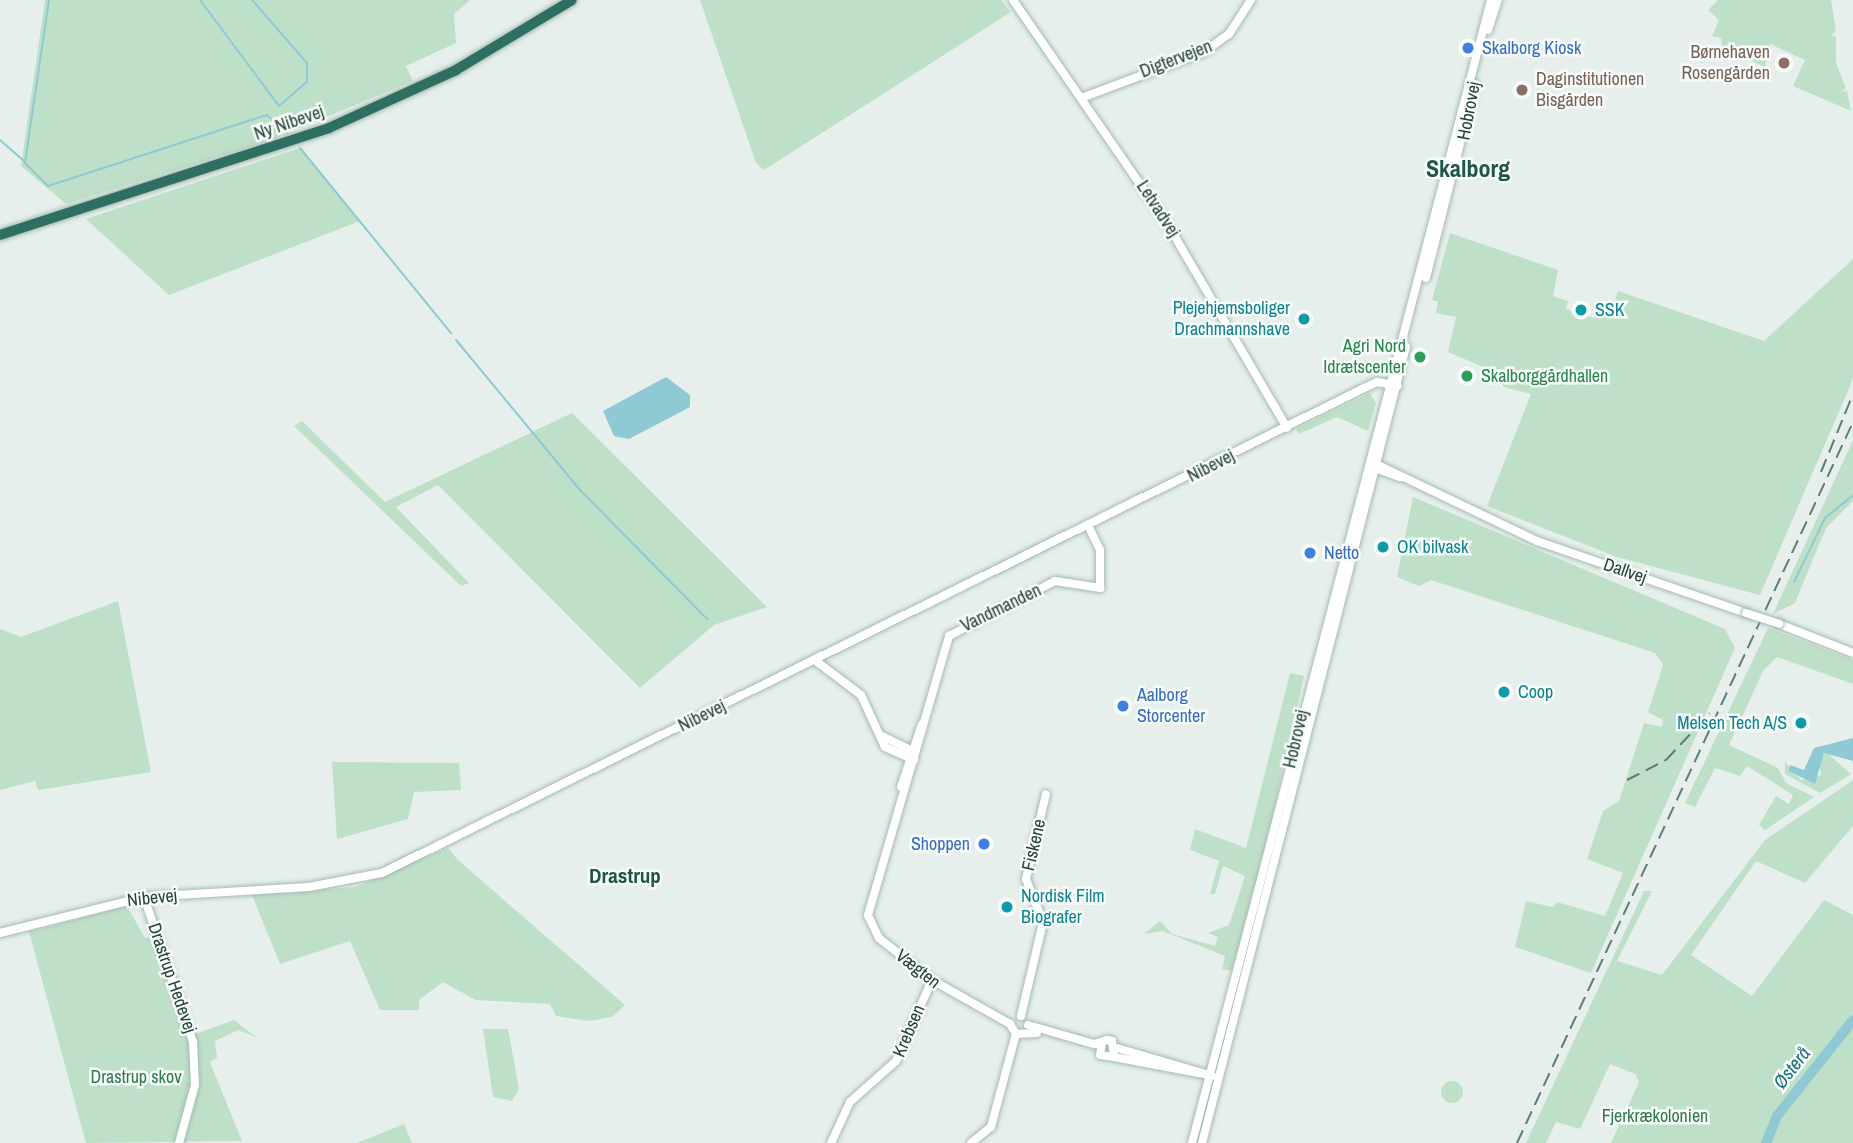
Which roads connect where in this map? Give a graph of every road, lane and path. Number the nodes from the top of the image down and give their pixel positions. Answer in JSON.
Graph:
{"nodes":[{"id":1,"x":572,"y":0,"type":"edge"},
{"id":2,"x":1013,"y":0,"type":"edge"},
{"id":3,"x":1251,"y":0,"type":"edge"},
{"id":4,"x":1491,"y":0,"type":"edge"},
{"id":5,"x":1498,"y":0,"type":"edge"},
{"id":6,"x":1484,"y":39,"type":"junction"},
{"id":7,"x":1084,"y":97,"type":"junction"},
{"id":8,"x":0,"y":235,"type":"edge"},
{"id":9,"x":1394,"y":387,"type":"junction"},
{"id":10,"x":1287,"y":428,"type":"junction"},
{"id":11,"x":1373,"y":465,"type":"junction"},
{"id":12,"x":1089,"y":527,"type":"junction"},
{"id":13,"x":1853,"y":653,"type":"edge"},
{"id":14,"x":816,"y":661,"type":"junction"},
{"id":15,"x":912,"y":755,"type":"junction"},
{"id":16,"x":1046,"y":794,"type":"dead end"},
{"id":17,"x":876,"y":885,"type":"joint"},
{"id":18,"x":144,"y":897,"type":"junction"},
{"id":19,"x":0,"y":933,"type":"edge"},
{"id":20,"x":932,"y":980,"type":"junction"},
{"id":21,"x":1021,"y":1016,"type":"junction"},
{"id":22,"x":1010,"y":1024,"type":"junction"},
{"id":23,"x":1027,"y":1028,"type":"junction"},
{"id":24,"x":1016,"y":1034,"type":"junction"},
{"id":25,"x":1102,"y":1043,"type":"junction"},
{"id":26,"x":1099,"y":1052,"type":"junction"},
{"id":27,"x":1115,"y":1052,"type":"junction"},
{"id":28,"x":1209,"y":1075,"type":"junction"},
{"id":29,"x":1219,"y":1078,"type":"junction"},
{"id":30,"x":180,"y":1143,"type":"edge"},
{"id":31,"x":831,"y":1143,"type":"edge"},
{"id":32,"x":971,"y":1143,"type":"edge"},
{"id":33,"x":1192,"y":1143,"type":"edge"},
{"id":34,"x":1202,"y":1143,"type":"edge"}],
"edges":[{"from":1,"to":8,"type":"highway","name":"Ny Nibevej"},
{"from":2,"to":7,"type":"street","name":"Letvadvej"},
{"from":3,"to":7,"type":"street","name":"Digtervejen"},
{"from":4,"to":6,"type":"street","name":"Hobrovej"},
{"from":5,"to":6,"type":"street","name":"Hobrovej"},
{"from":6,"to":9,"type":"street","name":"Hobrovej"},
{"from":7,"to":10,"type":"street","name":"Letvadvej"},
{"from":9,"to":10,"type":"street","name":"Nibevej"},
{"from":9,"to":11,"type":"street","name":"Hobrovej"},
{"from":10,"to":12,"type":"street","name":"Nibevej"},
{"from":11,"to":13,"type":"street","name":"Dallvej","bridge":true},
{"from":11,"to":28,"type":"street","name":"Hobrovej"},
{"from":11,"to":29,"type":"street","name":"Hobrovej"},
{"from":12,"to":14,"type":"street","name":"Nibevej"},
{"from":12,"to":15,"type":"street","name":"Vandmanden"},
{"from":14,"to":15,"type":"street"},
{"from":14,"to":18,"type":"street","name":"Nibevej"},
{"from":15,"to":17,"type":"street","name":"Vandmanden"},
{"from":16,"to":21,"type":"street","name":"Fiskene"},
{"from":17,"to":20,"type":"street","name":"Vægten"},
{"from":18,"to":19,"type":"street","name":"Nibevej"},
{"from":18,"to":30,"type":"street","name":"Drastrup Hedevej"},
{"from":20,"to":22,"type":"street","name":"Vægten"},
{"from":20,"to":31,"type":"street","name":"Krebsen"},
{"from":21,"to":22,"type":"street"},
{"from":21,"to":23,"type":"street"},
{"from":22,"to":24,"type":"street"},
{"from":23,"to":24,"type":"street"},
{"from":23,"to":25,"type":"street"},
{"from":23,"to":26,"type":"street"},
{"from":24,"to":32,"type":"street"},
{"from":25,"to":26,"type":"street"},
{"from":25,"to":27,"type":"street"},
{"from":26,"to":27,"type":"street"},
{"from":27,"to":28,"type":"street"},
{"from":28,"to":29,"type":"street"},
{"from":28,"to":33,"type":"street","name":"Hobrovej"},
{"from":29,"to":34,"type":"street","name":"Hobrovej"}]}
